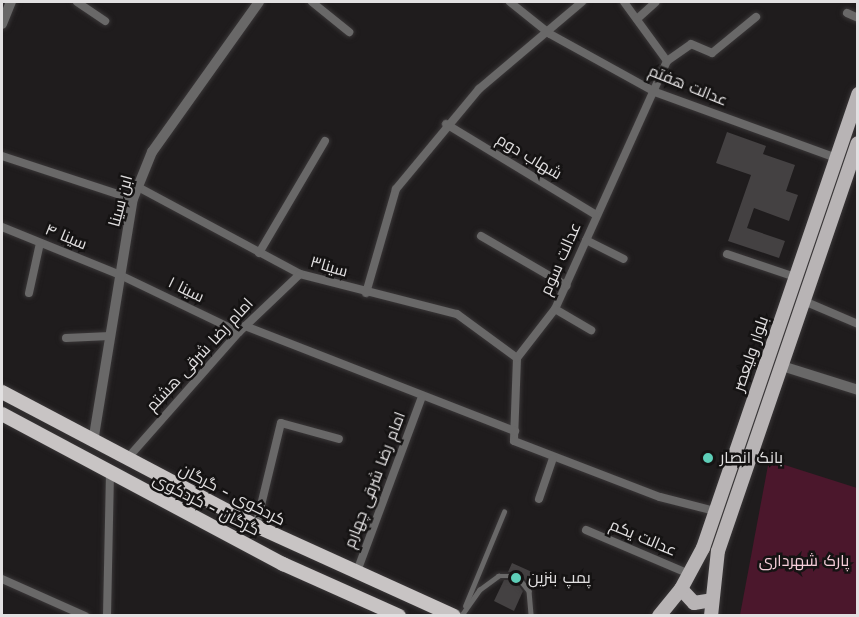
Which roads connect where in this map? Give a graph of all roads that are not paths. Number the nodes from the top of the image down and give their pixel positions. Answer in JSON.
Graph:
{"nodes":[{"id":1,"x":11,"y":2,"type":"edge"},
{"id":2,"x":77,"y":2,"type":"edge"},
{"id":3,"x":259,"y":2,"type":"edge"},
{"id":4,"x":312,"y":2,"type":"edge"},
{"id":5,"x":510,"y":2,"type":"edge"},
{"id":6,"x":582,"y":2,"type":"edge"},
{"id":7,"x":624,"y":2,"type":"edge"},
{"id":8,"x":656,"y":2,"type":"edge"},
{"id":9,"x":847,"y":13,"type":"dead end"},
{"id":10,"x":756,"y":17,"type":"dead end"},
{"id":11,"x":858,"y":18,"type":"edge"},
{"id":12,"x":637,"y":19,"type":"junction"},
{"id":13,"x":105,"y":21,"type":"dead end"},
{"id":14,"x":2,"y":24,"type":"edge"},
{"id":15,"x":349,"y":32,"type":"dead end"},
{"id":16,"x":550,"y":34,"type":"junction"},
{"id":17,"x":667,"y":61,"type":"junction"},
{"id":18,"x":656,"y":92,"type":"junction"},
{"id":19,"x":858,"y":94,"type":"edge"},
{"id":20,"x":446,"y":124,"type":"junction"},
{"id":21,"x":326,"y":141,"type":"dead end"},
{"id":22,"x":858,"y":143,"type":"edge"},
{"id":23,"x":2,"y":156,"type":"edge"},
{"id":24,"x":836,"y":158,"type":"junction"},
{"id":25,"x":853,"y":171,"type":"edge"},
{"id":26,"x":138,"y":187,"type":"junction"},
{"id":27,"x":133,"y":199,"type":"junction"},
{"id":28,"x":596,"y":215,"type":"junction"},
{"id":29,"x":2,"y":227,"type":"edge"},
{"id":30,"x":481,"y":236,"type":"dead end"},
{"id":31,"x":586,"y":240,"type":"junction"},
{"id":32,"x":40,"y":243,"type":"junction"},
{"id":33,"x":260,"y":253,"type":"junction"},
{"id":34,"x":727,"y":254,"type":"dead end"},
{"id":35,"x":624,"y":259,"type":"dead end"},
{"id":36,"x":300,"y":274,"type":"junction"},
{"id":37,"x":120,"y":275,"type":"junction"},
{"id":38,"x":795,"y":276,"type":"junction"},
{"id":39,"x":567,"y":286,"type":"junction"},
{"id":40,"x":29,"y":293,"type":"dead end"},
{"id":41,"x":366,"y":293,"type":"junction"},
{"id":42,"x":804,"y":301,"type":"junction"},
{"id":43,"x":555,"y":309,"type":"junction"},
{"id":44,"x":858,"y":324,"type":"edge"},
{"id":45,"x":242,"y":329,"type":"junction"},
{"id":46,"x":591,"y":330,"type":"dead end"},
{"id":47,"x":110,"y":336,"type":"junction"},
{"id":48,"x":66,"y":338,"type":"dead end"},
{"id":49,"x":517,"y":358,"type":"junction"},
{"id":50,"x":782,"y":366,"type":"junction"},
{"id":51,"x":858,"y":390,"type":"edge"},
{"id":52,"x":2,"y":392,"type":"edge"},
{"id":53,"x":422,"y":397,"type":"junction"},
{"id":54,"x":2,"y":414,"type":"edge"},
{"id":55,"x":515,"y":431,"type":"junction"},
{"id":56,"x":339,"y":439,"type":"dead end"},
{"id":57,"x":93,"y":442,"type":"junction"},
{"id":58,"x":553,"y":458,"type":"junction"},
{"id":59,"x":126,"y":460,"type":"junction"},
{"id":60,"x":110,"y":474,"type":"junction"},
{"id":61,"x":539,"y":499,"type":"dead end"},
{"id":62,"x":715,"y":511,"type":"junction"},
{"id":63,"x":504,"y":512,"type":"dead end"},
{"id":64,"x":256,"y":526,"type":"junction"},
{"id":65,"x":586,"y":530,"type":"dead end"},
{"id":66,"x":356,"y":573,"type":"junction"},
{"id":67,"x":689,"y":574,"type":"junction"},
{"id":68,"x":2,"y":579,"type":"edge"},
{"id":69,"x":681,"y":589,"type":"junction"},
{"id":70,"x":712,"y":600,"type":"junction"},
{"id":71,"x":85,"y":615,"type":"edge"},
{"id":72,"x":107,"y":615,"type":"edge"},
{"id":73,"x":399,"y":615,"type":"edge"},
{"id":74,"x":454,"y":615,"type":"edge"},
{"id":75,"x":461,"y":615,"type":"edge"},
{"id":76,"x":531,"y":615,"type":"edge"},
{"id":77,"x":659,"y":615,"type":"edge"},
{"id":78,"x":711,"y":615,"type":"edge"}],
"edges":[{"from":1,"to":14,"type":"street"},
{"from":2,"to":13,"type":"street"},
{"from":3,"to":26,"type":"street","name":"ابن سینا"},
{"from":4,"to":15,"type":"street"},
{"from":5,"to":16,"type":"street","name":"عدالت هفتم"},
{"from":6,"to":16,"type":"street"},
{"from":7,"to":12,"type":"street"},
{"from":8,"to":12,"type":"street"},
{"from":9,"to":11,"type":"street"},
{"from":10,"to":17,"type":"street"},
{"from":12,"to":17,"type":"street"},
{"from":16,"to":18,"type":"street","name":"عدالت هفتم"},
{"from":16,"to":20,"type":"street"},
{"from":17,"to":18,"type":"street","name":"عدالت سوم"},
{"from":18,"to":24,"type":"street","name":"عدالت هفتم"},
{"from":18,"to":28,"type":"street","name":"عدالت سوم"},
{"from":19,"to":24,"type":"main road","name":"بلوار ولیعصر"},
{"from":20,"to":28,"type":"street","name":"شهاب دوم"},
{"from":20,"to":41,"type":"street"},
{"from":21,"to":33,"type":"street"},
{"from":22,"to":25,"type":"main road","name":"بلوار ولیعصر"},
{"from":23,"to":27,"type":"street"},
{"from":24,"to":38,"type":"main road","name":"بلوار ولیعصر"},
{"from":25,"to":42,"type":"main road","name":"بلوار ولیعصر"},
{"from":26,"to":27,"type":"street","name":"ابن سینا"},
{"from":26,"to":33,"type":"street","name":"سینا۳"},
{"from":27,"to":37,"type":"street","name":"ابن سینا"},
{"from":28,"to":31,"type":"street","name":"عدالت سوم"},
{"from":29,"to":32,"type":"street","name":"سینا ۴"},
{"from":30,"to":39,"type":"street"},
{"from":31,"to":35,"type":"street"},
{"from":31,"to":39,"type":"street","name":"عدالت سوم"},
{"from":32,"to":37,"type":"street","name":"سینا ۴"},
{"from":32,"to":40,"type":"street"},
{"from":33,"to":36,"type":"street","name":"سینا۳"},
{"from":34,"to":38,"type":"street"},
{"from":36,"to":41,"type":"street","name":"سینا۳"},
{"from":36,"to":45,"type":"street","name":"امام رضا شرقی هشتم"},
{"from":37,"to":45,"type":"street","name":"سینا ۱"},
{"from":37,"to":47,"type":"street","name":"ابن سینا"},
{"from":38,"to":62,"type":"main road","name":"بلوار ولیعصر"},
{"from":39,"to":43,"type":"street","name":"عدالت سوم"},
{"from":41,"to":49,"type":"street","name":"سینا۳"},
{"from":42,"to":44,"type":"street"},
{"from":42,"to":50,"type":"main road","name":"بلوار ولیعصر"},
{"from":43,"to":46,"type":"street"},
{"from":43,"to":49,"type":"street","name":"عدالت سوم"},
{"from":45,"to":53,"type":"street","name":"سینا ۱"},
{"from":45,"to":59,"type":"street","name":"امام رضا شرقی هشتم"},
{"from":47,"to":48,"type":"street"},
{"from":47,"to":57,"type":"street","name":"ابن سینا"},
{"from":49,"to":55,"type":"street"},
{"from":50,"to":51,"type":"street"},
{"from":50,"to":70,"type":"main road","name":"بلوار ولیعصر"},
{"from":52,"to":57,"type":"highway","name":"کردکوی - گرگان"},
{"from":53,"to":55,"type":"street","name":"سینا ۱"},
{"from":53,"to":66,"type":"street","name":"امام رضا شرقی چهارم"},
{"from":54,"to":60,"type":"highway","name":"گرگان - کردکوی"},
{"from":55,"to":58,"type":"street"},
{"from":56,"to":64,"type":"street"},
{"from":57,"to":59,"type":"highway","name":"کردکوی - گرگان"},
{"from":58,"to":61,"type":"street"},
{"from":58,"to":62,"type":"street"},
{"from":59,"to":64,"type":"highway","name":"کردکوی - گرگان"},
{"from":60,"to":72,"type":"street"},
{"from":60,"to":73,"type":"highway","name":"گرگان - کردکوی"},
{"from":62,"to":67,"type":"main road","name":"بلوار ولیعصر"},
{"from":63,"to":75,"type":"lane"},
{"from":64,"to":66,"type":"highway","name":"کردکوی - گرگان"},
{"from":65,"to":67,"type":"street","name":"عدالت یکم"},
{"from":66,"to":74,"type":"highway","name":"کردکوی - گرگان"},
{"from":67,"to":69,"type":"main road","name":"بلوار ولیعصر"},
{"from":68,"to":71,"type":"street"},
{"from":69,"to":70,"type":"main road"},
{"from":69,"to":77,"type":"main road","name":"بلوار ولیعصر"},
{"from":70,"to":78,"type":"main road","name":"بلوار ولیعصر"},
{"from":75,"to":76,"type":"lane"}]}
